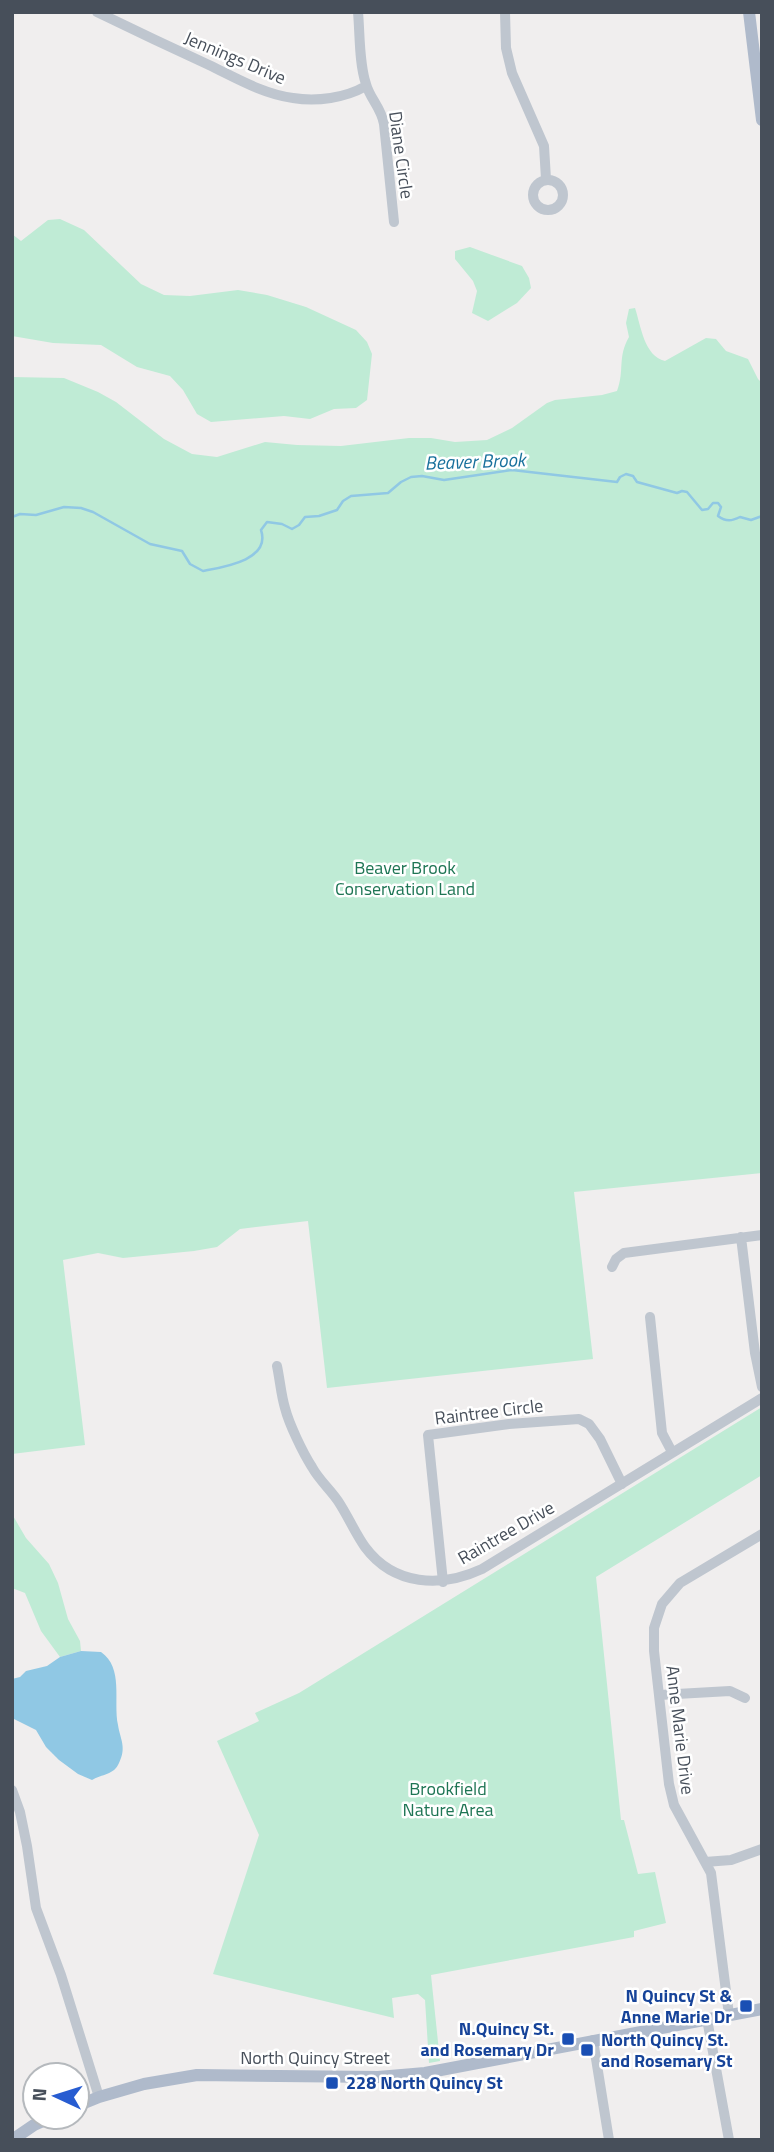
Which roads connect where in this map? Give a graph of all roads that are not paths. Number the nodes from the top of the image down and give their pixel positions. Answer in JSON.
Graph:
{"nodes":[{"id":1,"x":97,"y":12,"type":"edge"},
{"id":2,"x":358,"y":12,"type":"edge"},
{"id":3,"x":505,"y":12,"type":"edge"},
{"id":4,"x":749,"y":12,"type":"edge"},
{"id":5,"x":366,"y":86,"type":"junction"},
{"id":6,"x":762,"y":120,"type":"edge"},
{"id":7,"x":546,"y":179,"type":"dead end"},
{"id":8,"x":394,"y":222,"type":"dead end"},
{"id":9,"x":762,"y":1234,"type":"edge"},
{"id":10,"x":741,"y":1237,"type":"junction"},
{"id":11,"x":612,"y":1268,"type":"dead end"},
{"id":12,"x":650,"y":1317,"type":"dead end"},
{"id":13,"x":277,"y":1366,"type":"dead end"},
{"id":14,"x":762,"y":1387,"type":"edge"},
{"id":15,"x":762,"y":1398,"type":"edge"},
{"id":16,"x":672,"y":1452,"type":"junction"},
{"id":17,"x":622,"y":1484,"type":"junction"},
{"id":18,"x":762,"y":1534,"type":"edge"},
{"id":19,"x":443,"y":1582,"type":"junction"},
{"id":20,"x":659,"y":1695,"type":"junction"},
{"id":21,"x":745,"y":1698,"type":"dead end"},
{"id":22,"x":12,"y":1790,"type":"edge"},
{"id":23,"x":762,"y":1849,"type":"edge"},
{"id":24,"x":705,"y":1861,"type":"junction"},
{"id":25,"x":762,"y":2009,"type":"edge"},
{"id":26,"x":729,"y":2015,"type":"junction"},
{"id":27,"x":706,"y":2019,"type":"junction"},
{"id":28,"x":593,"y":2040,"type":"junction"},
{"id":29,"x":99,"y":2097,"type":"junction"},
{"id":30,"x":91,"y":2100,"type":"edge"},
{"id":31,"x":609,"y":2140,"type":"edge"},
{"id":32,"x":729,"y":2140,"type":"edge"}],
"edges":[{"from":1,"to":5,"type":"street","name":"Jennings Drive"},
{"from":2,"to":5,"type":"street","name":"Diane Circle"},
{"from":3,"to":7,"type":"street"},
{"from":4,"to":6,"type":"main road"},
{"from":5,"to":8,"type":"street","name":"Diane Circle"},
{"from":9,"to":10,"type":"street"},
{"from":10,"to":11,"type":"street"},
{"from":10,"to":14,"type":"street"},
{"from":12,"to":16,"type":"street"},
{"from":13,"to":19,"type":"street","name":"Raintree Drive"},
{"from":15,"to":16,"type":"street","name":"Raintree Drive"},
{"from":16,"to":17,"type":"street","name":"Raintree Drive"},
{"from":17,"to":19,"type":"street","name":"Raintree Drive"},
{"from":17,"to":19,"type":"street","name":"Raintree Circle"},
{"from":18,"to":20,"type":"street","name":"Anne Marie Drive"},
{"from":20,"to":21,"type":"street"},
{"from":20,"to":24,"type":"street","name":"Anne Marie Drive"},
{"from":22,"to":29,"type":"street"},
{"from":23,"to":24,"type":"street"},
{"from":24,"to":26,"type":"street","name":"Anne Marie Drive"},
{"from":25,"to":26,"type":"main road","name":"North Quincy Street"},
{"from":26,"to":27,"type":"main road","name":"North Quincy Street"},
{"from":27,"to":28,"type":"main road","name":"North Quincy Street"},
{"from":27,"to":32,"type":"street"},
{"from":28,"to":29,"type":"main road","name":"North Quincy Street"},
{"from":28,"to":31,"type":"street"},
{"from":29,"to":30,"type":"main road","name":"North Quincy Street"}]}
